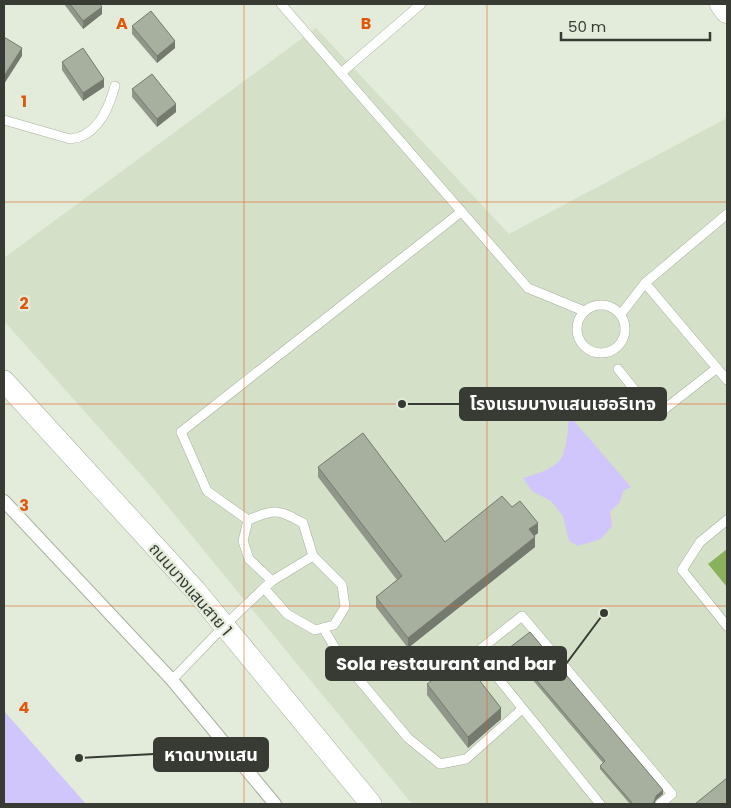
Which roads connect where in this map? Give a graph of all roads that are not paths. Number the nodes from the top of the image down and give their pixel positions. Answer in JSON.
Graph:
{"nodes":[{"id":1,"x":281,"y":4,"type":"edge"},
{"id":2,"x":421,"y":4,"type":"edge"},
{"id":3,"x":722,"y":4,"type":"edge"},
{"id":4,"x":727,"y":11,"type":"edge"},
{"id":5,"x":341,"y":73,"type":"junction"},
{"id":6,"x":115,"y":86,"type":"dead end"},
{"id":7,"x":4,"y":120,"type":"edge"},
{"id":8,"x":461,"y":212,"type":"junction"},
{"id":9,"x":727,"y":214,"type":"edge"},
{"id":10,"x":645,"y":283,"type":"junction"},
{"id":11,"x":584,"y":311,"type":"junction"},
{"id":12,"x":620,"y":314,"type":"junction"},
{"id":13,"x":717,"y":368,"type":"junction"},
{"id":14,"x":618,"y":369,"type":"dead end"},
{"id":15,"x":727,"y":380,"type":"edge"},
{"id":16,"x":4,"y":381,"type":"edge"},
{"id":17,"x":4,"y":501,"type":"edge"},
{"id":18,"x":248,"y":520,"type":"junction"},
{"id":19,"x":727,"y":520,"type":"edge"},
{"id":20,"x":313,"y":556,"type":"junction"},
{"id":21,"x":272,"y":580,"type":"junction"},
{"id":22,"x":264,"y":588,"type":"junction"},
{"id":23,"x":224,"y":626,"type":"junction"},
{"id":24,"x":727,"y":626,"type":"edge"},
{"id":25,"x":323,"y":628,"type":"junction"},
{"id":26,"x":172,"y":680,"type":"junction"},
{"id":27,"x":522,"y":709,"type":"junction"},
{"id":28,"x":275,"y":804,"type":"edge"},
{"id":29,"x":371,"y":804,"type":"edge"},
{"id":30,"x":600,"y":804,"type":"edge"},
{"id":31,"x":660,"y":804,"type":"edge"}],
"edges":[{"from":1,"to":5,"type":"lane"},
{"from":2,"to":5,"type":"lane"},
{"from":3,"to":4,"type":"main road"},
{"from":5,"to":8,"type":"lane"},
{"from":6,"to":7,"type":"lane"},
{"from":8,"to":11,"type":"lane"},
{"from":8,"to":18,"type":"lane"},
{"from":9,"to":10,"type":"lane"},
{"from":10,"to":12,"type":"lane"},
{"from":10,"to":13,"type":"lane"},
{"from":11,"to":12,"type":"lane"},
{"from":11,"to":12,"type":"lane"},
{"from":13,"to":14,"type":"lane"},
{"from":13,"to":15,"type":"lane"},
{"from":16,"to":23,"type":"street","name":"ถนนบางแสนสาย 1"},
{"from":17,"to":26,"type":"street"},
{"from":18,"to":20,"type":"lane"},
{"from":18,"to":21,"type":"lane"},
{"from":19,"to":24,"type":"lane"},
{"from":20,"to":21,"type":"lane"},
{"from":20,"to":25,"type":"lane"},
{"from":21,"to":22,"type":"lane"},
{"from":22,"to":23,"type":"lane"},
{"from":22,"to":25,"type":"lane"},
{"from":23,"to":26,"type":"lane"},
{"from":23,"to":29,"type":"street","name":"ถนนบางแสนสาย 1"},
{"from":25,"to":27,"type":"lane"},
{"from":26,"to":28,"type":"street"},
{"from":27,"to":30,"type":"lane"},
{"from":27,"to":31,"type":"lane"}]}
